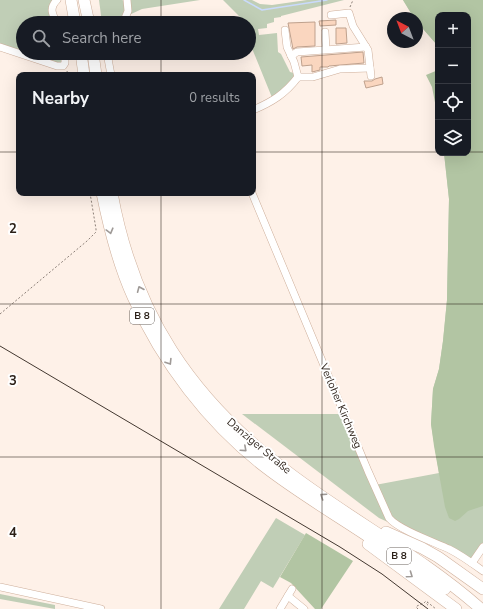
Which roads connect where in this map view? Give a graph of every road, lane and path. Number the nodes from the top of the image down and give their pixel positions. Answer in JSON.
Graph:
{"nodes":[{"id":1,"x":57,"y":0,"type":"edge"},
{"id":2,"x":127,"y":0,"type":"edge"},
{"id":3,"x":353,"y":0,"type":"edge"},
{"id":4,"x":85,"y":1,"type":"edge"},
{"id":5,"x":71,"y":2,"type":"edge"},
{"id":6,"x":350,"y":13,"type":"junction"},
{"id":7,"x":331,"y":15,"type":"dead end"},
{"id":8,"x":54,"y":16,"type":"edge"},
{"id":9,"x":74,"y":16,"type":"edge"},
{"id":10,"x":88,"y":16,"type":"edge"},
{"id":11,"x":126,"y":16,"type":"edge"},
{"id":12,"x":285,"y":30,"type":"dead end"},
{"id":13,"x":325,"y":32,"type":"dead end"},
{"id":14,"x":0,"y":47,"type":"edge"},
{"id":15,"x":366,"y":47,"type":"junction"},
{"id":16,"x":326,"y":49,"type":"junction"},
{"id":17,"x":16,"y":52,"type":"edge"},
{"id":18,"x":291,"y":56,"type":"junction"},
{"id":19,"x":39,"y":60,"type":"edge"},
{"id":20,"x":66,"y":60,"type":"edge"},
{"id":21,"x":81,"y":60,"type":"edge"},
{"id":22,"x":94,"y":60,"type":"edge"},
{"id":23,"x":108,"y":60,"type":"edge"},
{"id":24,"x":370,"y":68,"type":"junction"},
{"id":25,"x":83,"y":72,"type":"edge"},
{"id":26,"x":96,"y":72,"type":"edge"},
{"id":27,"x":110,"y":72,"type":"edge"},
{"id":28,"x":371,"y":76,"type":"dead end"},
{"id":29,"x":298,"y":77,"type":"junction"},
{"id":30,"x":256,"y":109,"type":"edge"},
{"id":31,"x":91,"y":196,"type":"edge"},
{"id":32,"x":103,"y":196,"type":"edge"},
{"id":33,"x":113,"y":196,"type":"edge"},
{"id":34,"x":253,"y":196,"type":"edge"},
{"id":35,"x":0,"y":314,"type":"edge"},
{"id":36,"x":324,"y":509,"type":"junction"},
{"id":37,"x":355,"y":518,"type":"junction"},
{"id":38,"x":483,"y":547,"type":"edge"},
{"id":39,"x":472,"y":563,"type":"junction"},
{"id":40,"x":483,"y":571,"type":"edge"},
{"id":41,"x":0,"y":587,"type":"edge"},
{"id":42,"x":483,"y":589,"type":"edge"},
{"id":43,"x":428,"y":602,"type":"junction"},
{"id":44,"x":428,"y":605,"type":"dead end"},
{"id":45,"x":101,"y":609,"type":"edge"},
{"id":46,"x":280,"y":609,"type":"edge"},
{"id":47,"x":304,"y":609,"type":"edge"},
{"id":48,"x":418,"y":609,"type":"edge"},
{"id":49,"x":436,"y":609,"type":"edge"},
{"id":50,"x":456,"y":609,"type":"edge"},
{"id":51,"x":469,"y":609,"type":"edge"},
{"id":52,"x":481,"y":609,"type":"edge"}],
"edges":[{"from":1,"to":8,"type":"street"},
{"from":2,"to":11,"type":"street"},
{"from":3,"to":6,"type":"path"},
{"from":4,"to":10,"type":"highway"},
{"from":5,"to":9,"type":"highway"},
{"from":6,"to":7,"type":"street"},
{"from":6,"to":15,"type":"street"},
{"from":12,"to":18,"type":"street"},
{"from":13,"to":16,"type":"street"},
{"from":14,"to":17,"type":"street"},
{"from":15,"to":16,"type":"street"},
{"from":15,"to":24,"type":"street"},
{"from":16,"to":18,"type":"street"},
{"from":18,"to":29,"type":"street"},
{"from":19,"to":20,"type":"street"},
{"from":21,"to":25,"type":"highway"},
{"from":22,"to":26,"type":"highway"},
{"from":23,"to":27,"type":"street"},
{"from":24,"to":28,"type":"street"},
{"from":24,"to":29,"type":"street"},
{"from":29,"to":30,"type":"street"},
{"from":31,"to":35,"type":"path"},
{"from":32,"to":36,"type":"highway","name":"Danziger Straße","number":"B 8","one_way":true},
{"from":37,"to":33,"type":"highway","name":"Danziger Straße","number":"B 8","one_way":true},
{"from":34,"to":39,"type":"street","name":"Verloher Kirchweg"},
{"from":36,"to":50,"type":"highway","one_way":true},
{"from":36,"to":51,"type":"highway","name":"Danziger Straße","number":"B 8"},
{"from":37,"to":42,"type":"highway"},
{"from":37,"to":52,"type":"highway","name":"Danziger Straße","number":"B 8"},
{"from":38,"to":39,"type":"street"},
{"from":39,"to":40,"type":"street","name":"Verloher Kirchweg"},
{"from":41,"to":45,"type":"street"},
{"from":43,"to":44,"type":"path"},
{"from":43,"to":48,"type":"path"},
{"from":43,"to":49,"type":"path"},
{"from":46,"to":47,"type":"street"}]}
